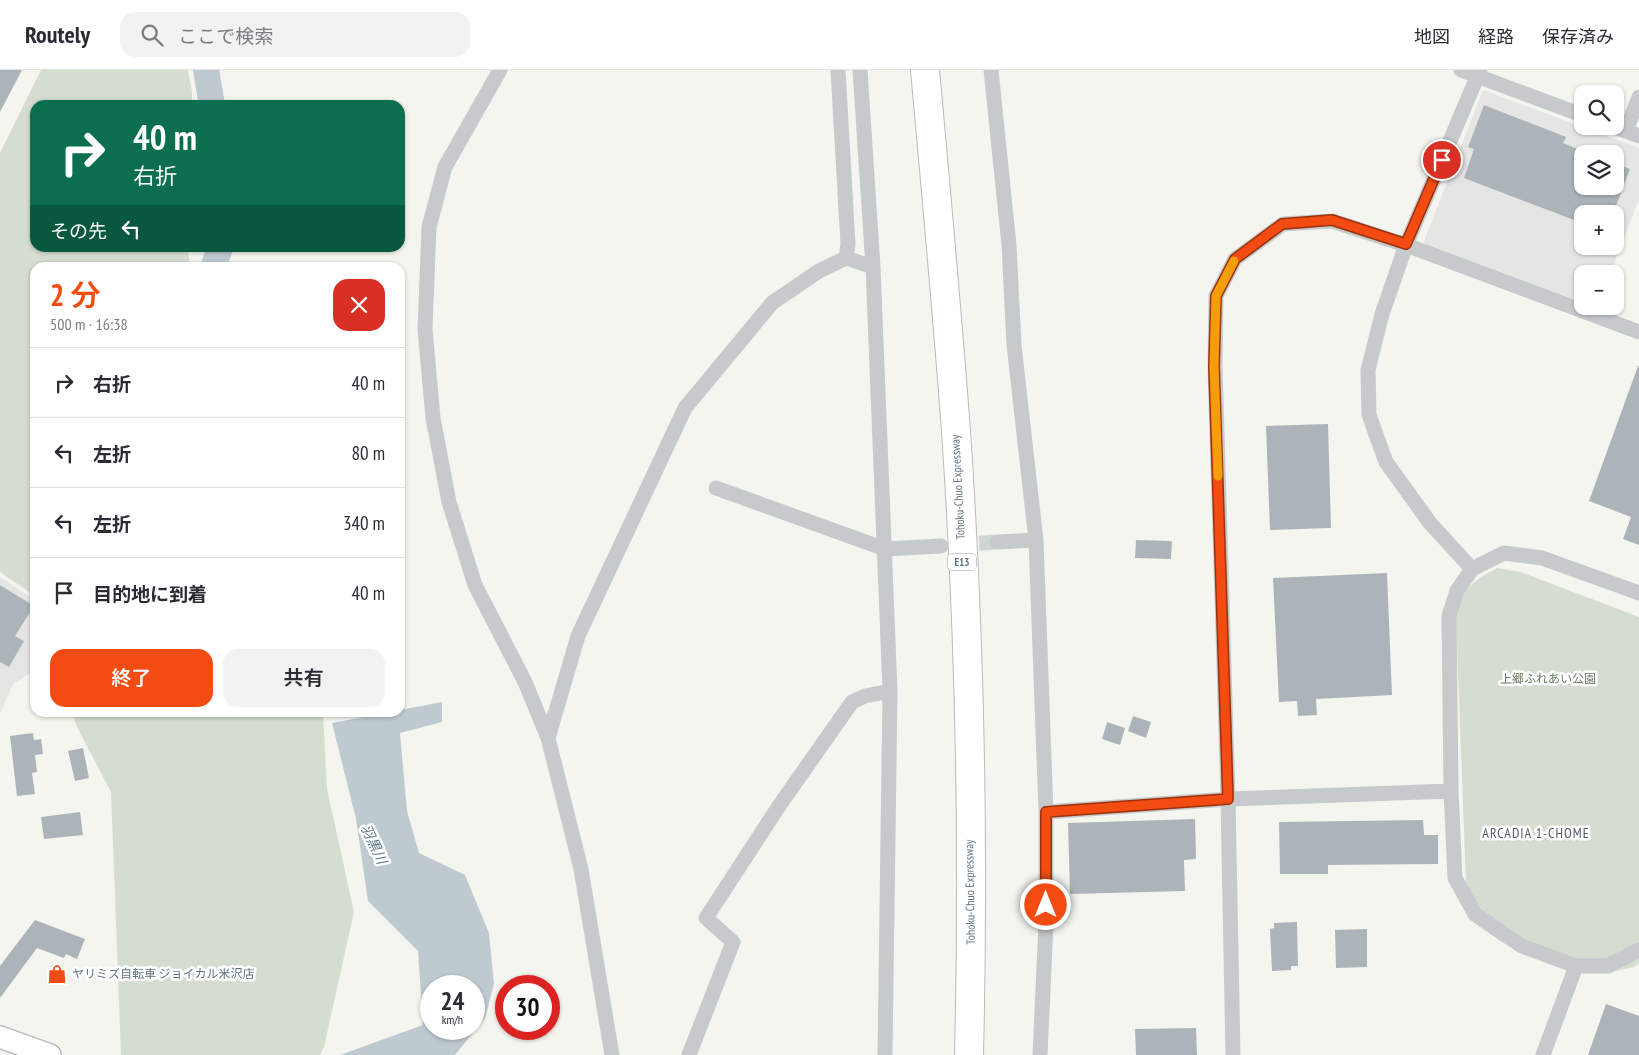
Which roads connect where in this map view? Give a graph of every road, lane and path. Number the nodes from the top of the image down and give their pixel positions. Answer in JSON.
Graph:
{"nodes":[{"id":1,"x":500,"y":70,"type":"edge"},
{"id":2,"x":838,"y":70,"type":"edge"},
{"id":3,"x":860,"y":70,"type":"edge"},
{"id":4,"x":925,"y":70,"type":"edge"},
{"id":5,"x":940,"y":70,"type":"edge"},
{"id":6,"x":991,"y":70,"type":"edge"},
{"id":7,"x":1461,"y":70,"type":"edge"},
{"id":8,"x":1479,"y":73,"type":"edge"},
{"id":9,"x":1639,"y":97,"type":"edge"},
{"id":10,"x":1574,"y":112,"type":"edge"},
{"id":11,"x":1626,"y":131,"type":"edge"},
{"id":12,"x":1406,"y":244,"type":"junction"},
{"id":13,"x":846,"y":258,"type":"junction"},
{"id":14,"x":873,"y":267,"type":"junction"},
{"id":15,"x":1639,"y":332,"type":"edge"},
{"id":16,"x":716,"y":488,"type":"dead end"},
{"id":17,"x":1036,"y":540,"type":"junction"},
{"id":18,"x":997,"y":542,"type":"tunnel mouth"},
{"id":19,"x":941,"y":546,"type":"tunnel mouth"},
{"id":20,"x":885,"y":548,"type":"junction"},
{"id":21,"x":1472,"y":570,"type":"junction"},
{"id":22,"x":1639,"y":593,"type":"edge"},
{"id":23,"x":890,"y":691,"type":"junction"},
{"id":24,"x":548,"y":738,"type":"junction"},
{"id":25,"x":1451,"y":791,"type":"junction"},
{"id":26,"x":1228,"y":799,"type":"junction"},
{"id":27,"x":1046,"y":812,"type":"junction"},
{"id":28,"x":1639,"y":950,"type":"edge"},
{"id":29,"x":1576,"y":966,"type":"junction"},
{"id":30,"x":0,"y":1037,"type":"edge"},
{"id":31,"x":50,"y":1055,"type":"edge"},
{"id":32,"x":612,"y":1055,"type":"edge"},
{"id":33,"x":689,"y":1055,"type":"edge"},
{"id":34,"x":885,"y":1055,"type":"edge"},
{"id":35,"x":969,"y":1055,"type":"edge"},
{"id":36,"x":983,"y":1055,"type":"edge"},
{"id":37,"x":1040,"y":1055,"type":"edge"},
{"id":38,"x":1233,"y":1055,"type":"edge"},
{"id":39,"x":1543,"y":1055,"type":"edge"}],
"edges":[{"from":1,"to":24,"type":"street"},
{"from":2,"to":13,"type":"street"},
{"from":3,"to":14,"type":"street"},
{"from":4,"to":35,"type":"highway","name":"Tohoku-Chuo Expressway","number":"E13"},
{"from":5,"to":36,"type":"highway","name":"Tohoku-Chuo Expressway","number":"E13"},
{"from":6,"to":17,"type":"street"},
{"from":7,"to":8,"type":"street"},
{"from":8,"to":10,"type":"street"},
{"from":8,"to":12,"type":"street"},
{"from":9,"to":11,"type":"street"},
{"from":12,"to":15,"type":"street"},
{"from":12,"to":21,"type":"street"},
{"from":12,"to":26,"type":"street"},
{"from":13,"to":14,"type":"street"},
{"from":13,"to":24,"type":"street"},
{"from":14,"to":20,"type":"street"},
{"from":16,"to":20,"type":"street"},
{"from":17,"to":18,"type":"street"},
{"from":17,"to":27,"type":"street"},
{"from":19,"to":20,"type":"street"},
{"from":20,"to":23,"type":"street"},
{"from":21,"to":22,"type":"street"},
{"from":21,"to":25,"type":"street"},
{"from":23,"to":33,"type":"street"},
{"from":23,"to":34,"type":"street"},
{"from":24,"to":32,"type":"street"},
{"from":25,"to":26,"type":"street"},
{"from":25,"to":29,"type":"street"},
{"from":26,"to":27,"type":"street"},
{"from":26,"to":38,"type":"street"},
{"from":27,"to":37,"type":"street"},
{"from":28,"to":29,"type":"street"},
{"from":29,"to":39,"type":"street"},
{"from":30,"to":31,"type":"street"}]}
